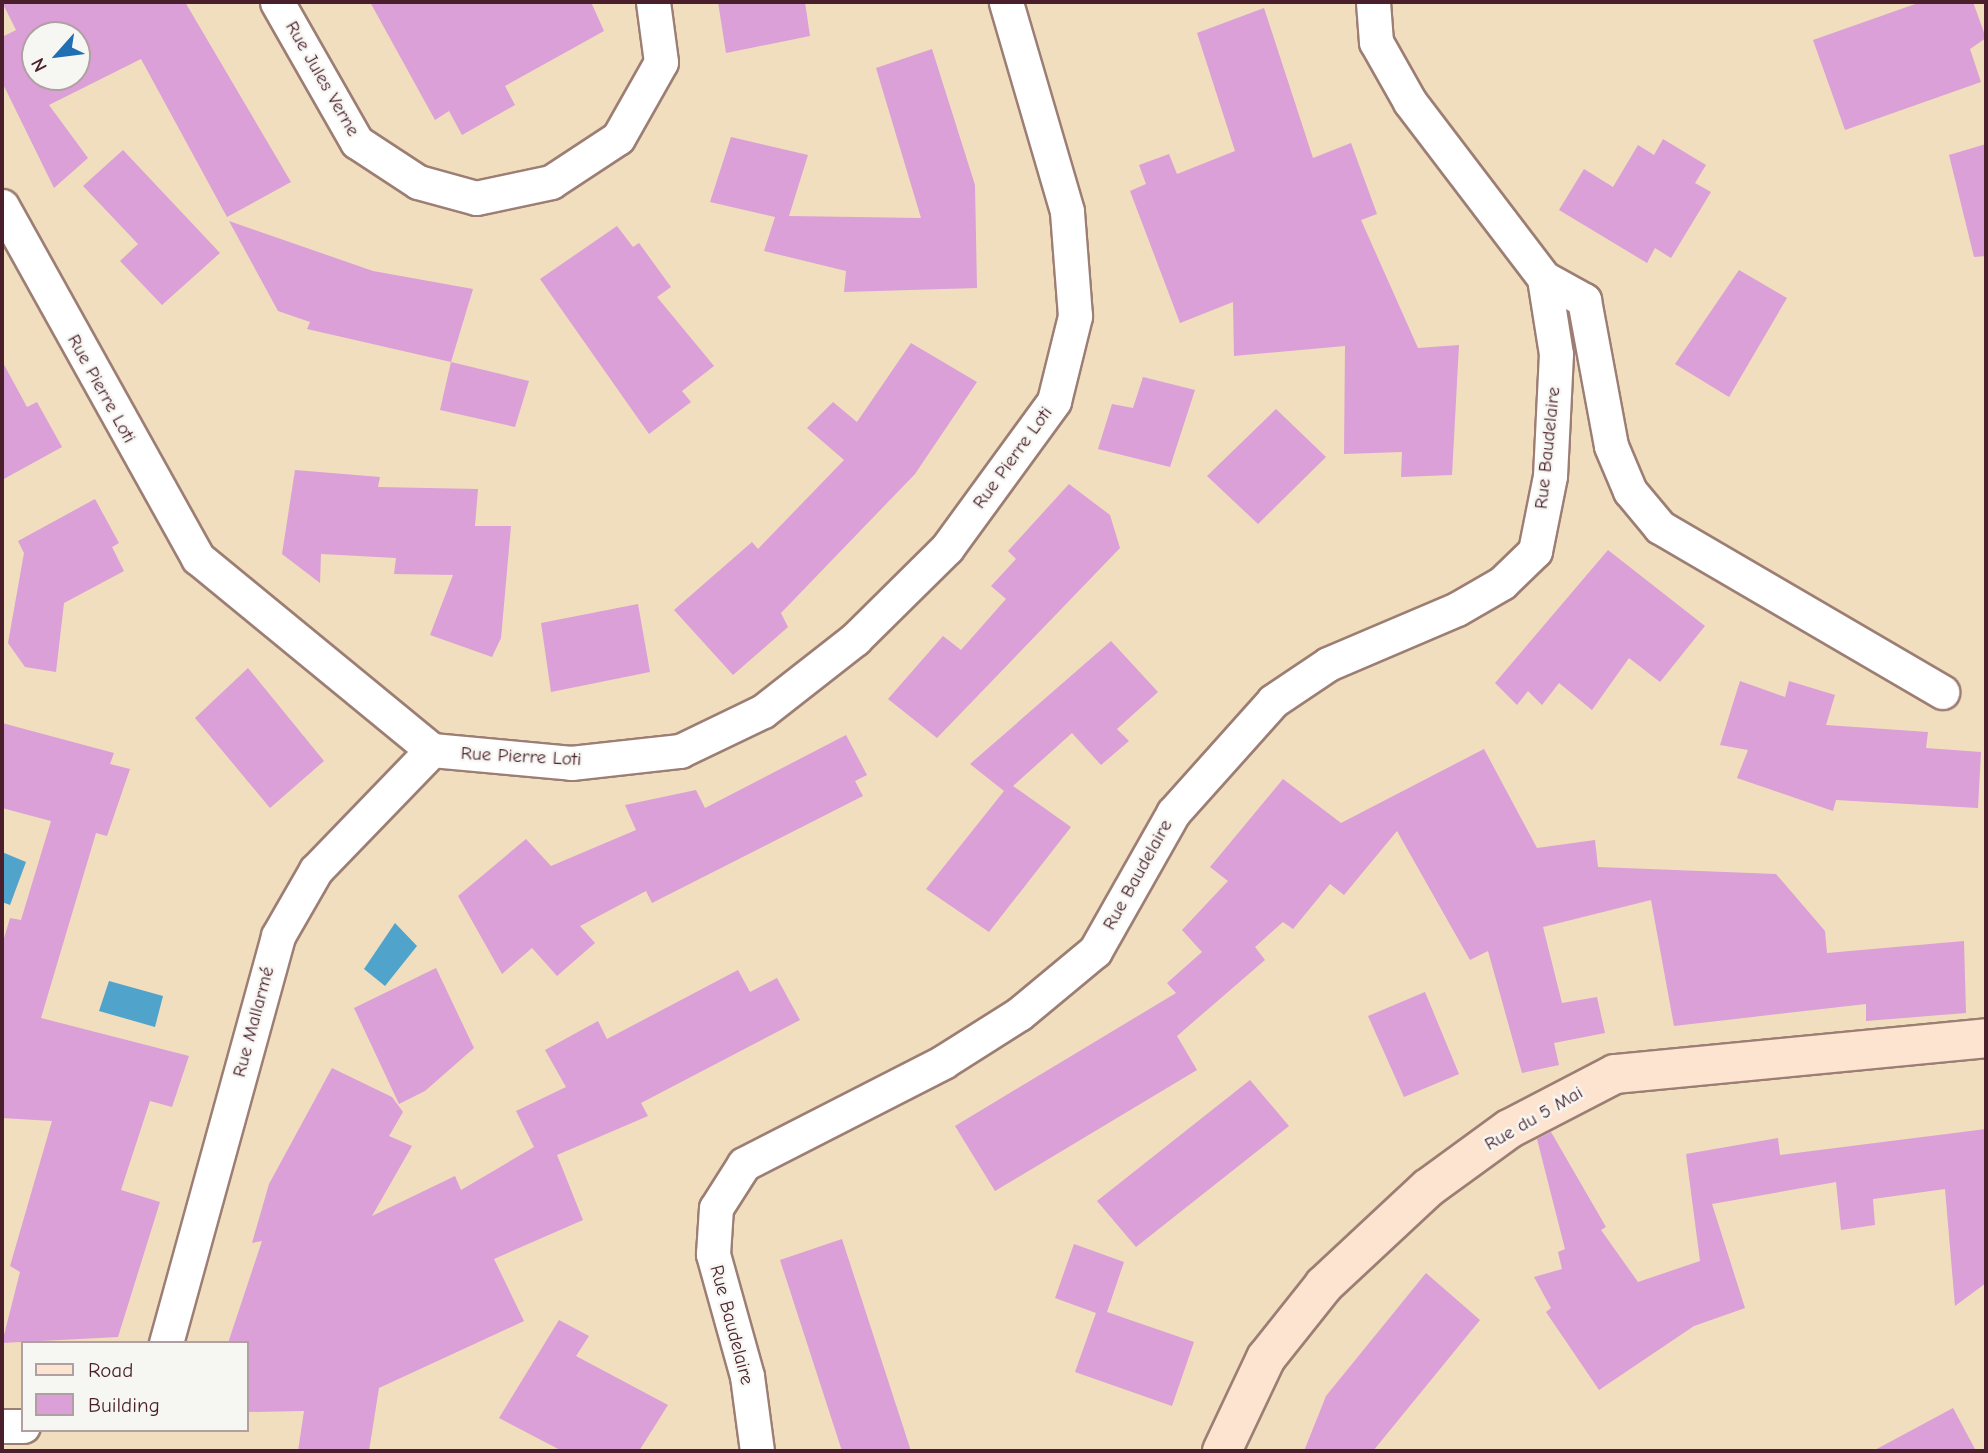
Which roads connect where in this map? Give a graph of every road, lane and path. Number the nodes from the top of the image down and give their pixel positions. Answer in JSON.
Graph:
{"nodes":[{"id":1,"x":277,"y":2,"type":"edge"},
{"id":2,"x":653,"y":2,"type":"edge"},
{"id":3,"x":1006,"y":2,"type":"edge"},
{"id":4,"x":1373,"y":2,"type":"edge"},
{"id":5,"x":2,"y":206,"type":"edge"},
{"id":6,"x":1544,"y":278,"type":"junction"},
{"id":7,"x":1942,"y":692,"type":"dead end"},
{"id":8,"x":432,"y":750,"type":"junction"},
{"id":9,"x":1986,"y":1038,"type":"edge"},
{"id":10,"x":167,"y":1341,"type":"edge"},
{"id":11,"x":2,"y":1426,"type":"edge"},
{"id":12,"x":21,"y":1426,"type":"edge"},
{"id":13,"x":757,"y":1451,"type":"edge"},
{"id":14,"x":1222,"y":1451,"type":"edge"}],
"edges":[{"from":1,"to":2,"type":"street","name":"Rue Jules Verne"},
{"from":3,"to":8,"type":"street","name":"Rue Pierre Loti"},
{"from":4,"to":6,"type":"street","name":"Rue Baudelaire"},
{"from":5,"to":8,"type":"street","name":"Rue Pierre Loti"},
{"from":6,"to":7,"type":"street","name":"Rue Baudelaire"},
{"from":6,"to":13,"type":"street","name":"Rue Baudelaire"},
{"from":8,"to":10,"type":"street","name":"Rue Mallarmé"},
{"from":9,"to":14,"type":"main road","name":"Rue du 5 Mai"},
{"from":11,"to":12,"type":"street"}]}
